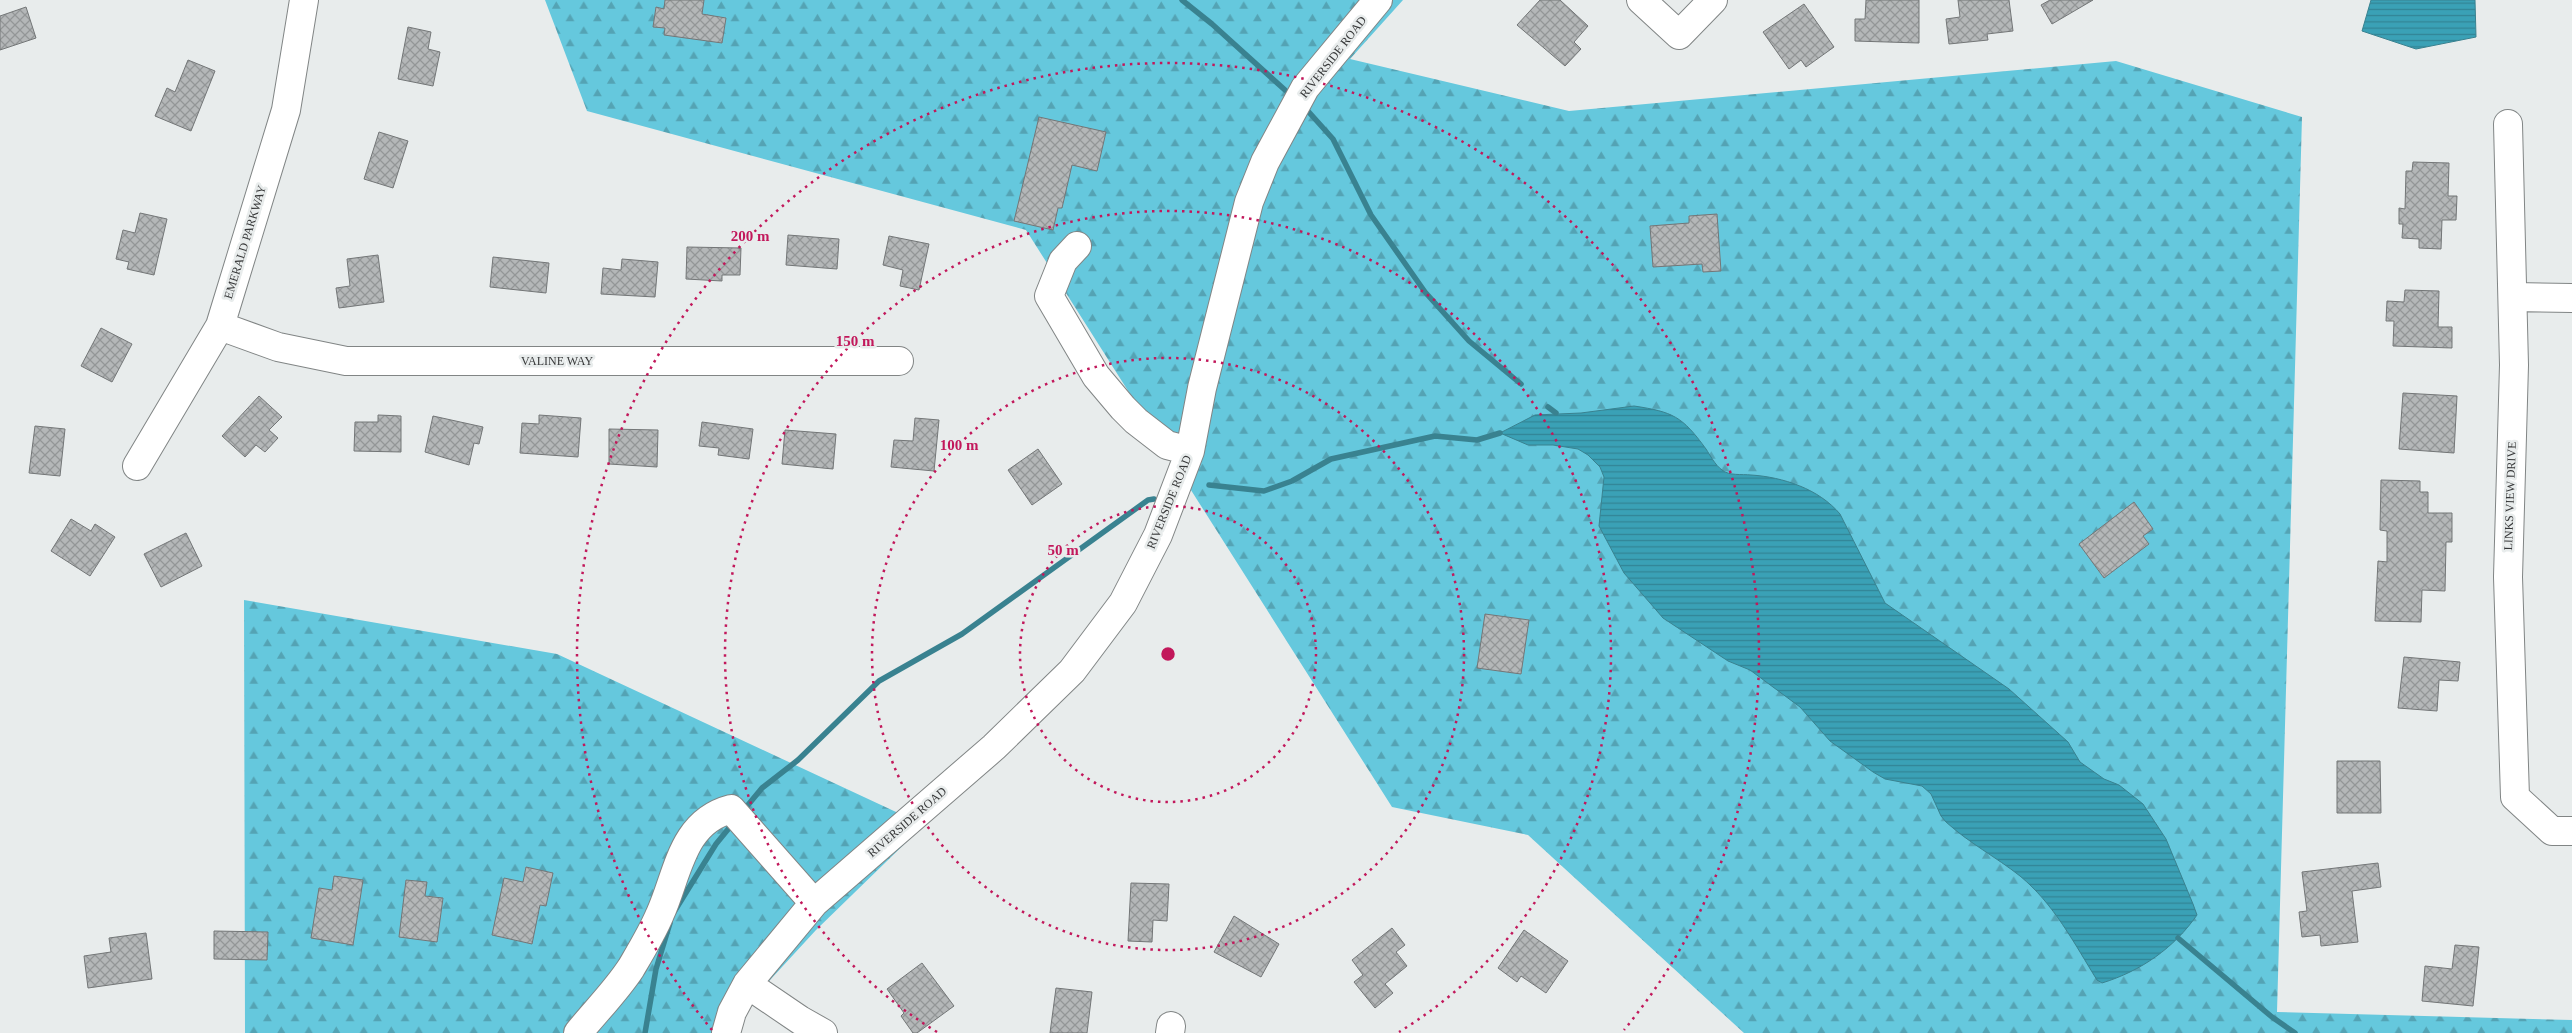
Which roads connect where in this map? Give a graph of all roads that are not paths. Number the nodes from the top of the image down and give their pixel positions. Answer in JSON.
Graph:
{"nodes":[{"id":1,"x":304,"y":0,"type":"edge"},
{"id":2,"x":1378,"y":0,"type":"edge"},
{"id":3,"x":1641,"y":0,"type":"edge"},
{"id":4,"x":1713,"y":0,"type":"edge"},
{"id":5,"x":2508,"y":124,"type":"dead end"},
{"id":6,"x":1077,"y":246,"type":"dead end"},
{"id":7,"x":2514,"y":297,"type":"junction"},
{"id":8,"x":2572,"y":298,"type":"edge"},
{"id":9,"x":220,"y":326,"type":"junction"},
{"id":10,"x":898,"y":361,"type":"dead end"},
{"id":11,"x":1190,"y":452,"type":"junction"},
{"id":12,"x":137,"y":466,"type":"dead end"},
{"id":13,"x":2572,"y":831,"type":"edge"},
{"id":14,"x":814,"y":903,"type":"junction"},
{"id":15,"x":747,"y":984,"type":"junction"},
{"id":16,"x":578,"y":1033,"type":"edge"},
{"id":17,"x":726,"y":1033,"type":"edge"},
{"id":18,"x":823,"y":1033,"type":"edge"}],
"edges":[{"from":1,"to":9,"type":"street","name":"EMERALD PARKWAY"},
{"from":2,"to":11,"type":"street","name":"RIVERSIDE ROAD"},
{"from":3,"to":4,"type":"street"},
{"from":5,"to":7,"type":"street","name":"LINKS VIEW DRIVE"},
{"from":6,"to":11,"type":"street"},
{"from":7,"to":8,"type":"street"},
{"from":7,"to":13,"type":"street","name":"LINKS VIEW DRIVE"},
{"from":9,"to":10,"type":"street","name":"VALINE WAY"},
{"from":9,"to":12,"type":"street","name":"EMERALD PARKWAY"},
{"from":11,"to":14,"type":"street","name":"RIVERSIDE ROAD"},
{"from":14,"to":15,"type":"street","name":"RIVERSIDE ROAD"},
{"from":14,"to":16,"type":"street"},
{"from":15,"to":17,"type":"street","name":"RIVERSIDE ROAD"},
{"from":15,"to":18,"type":"street"}]}
